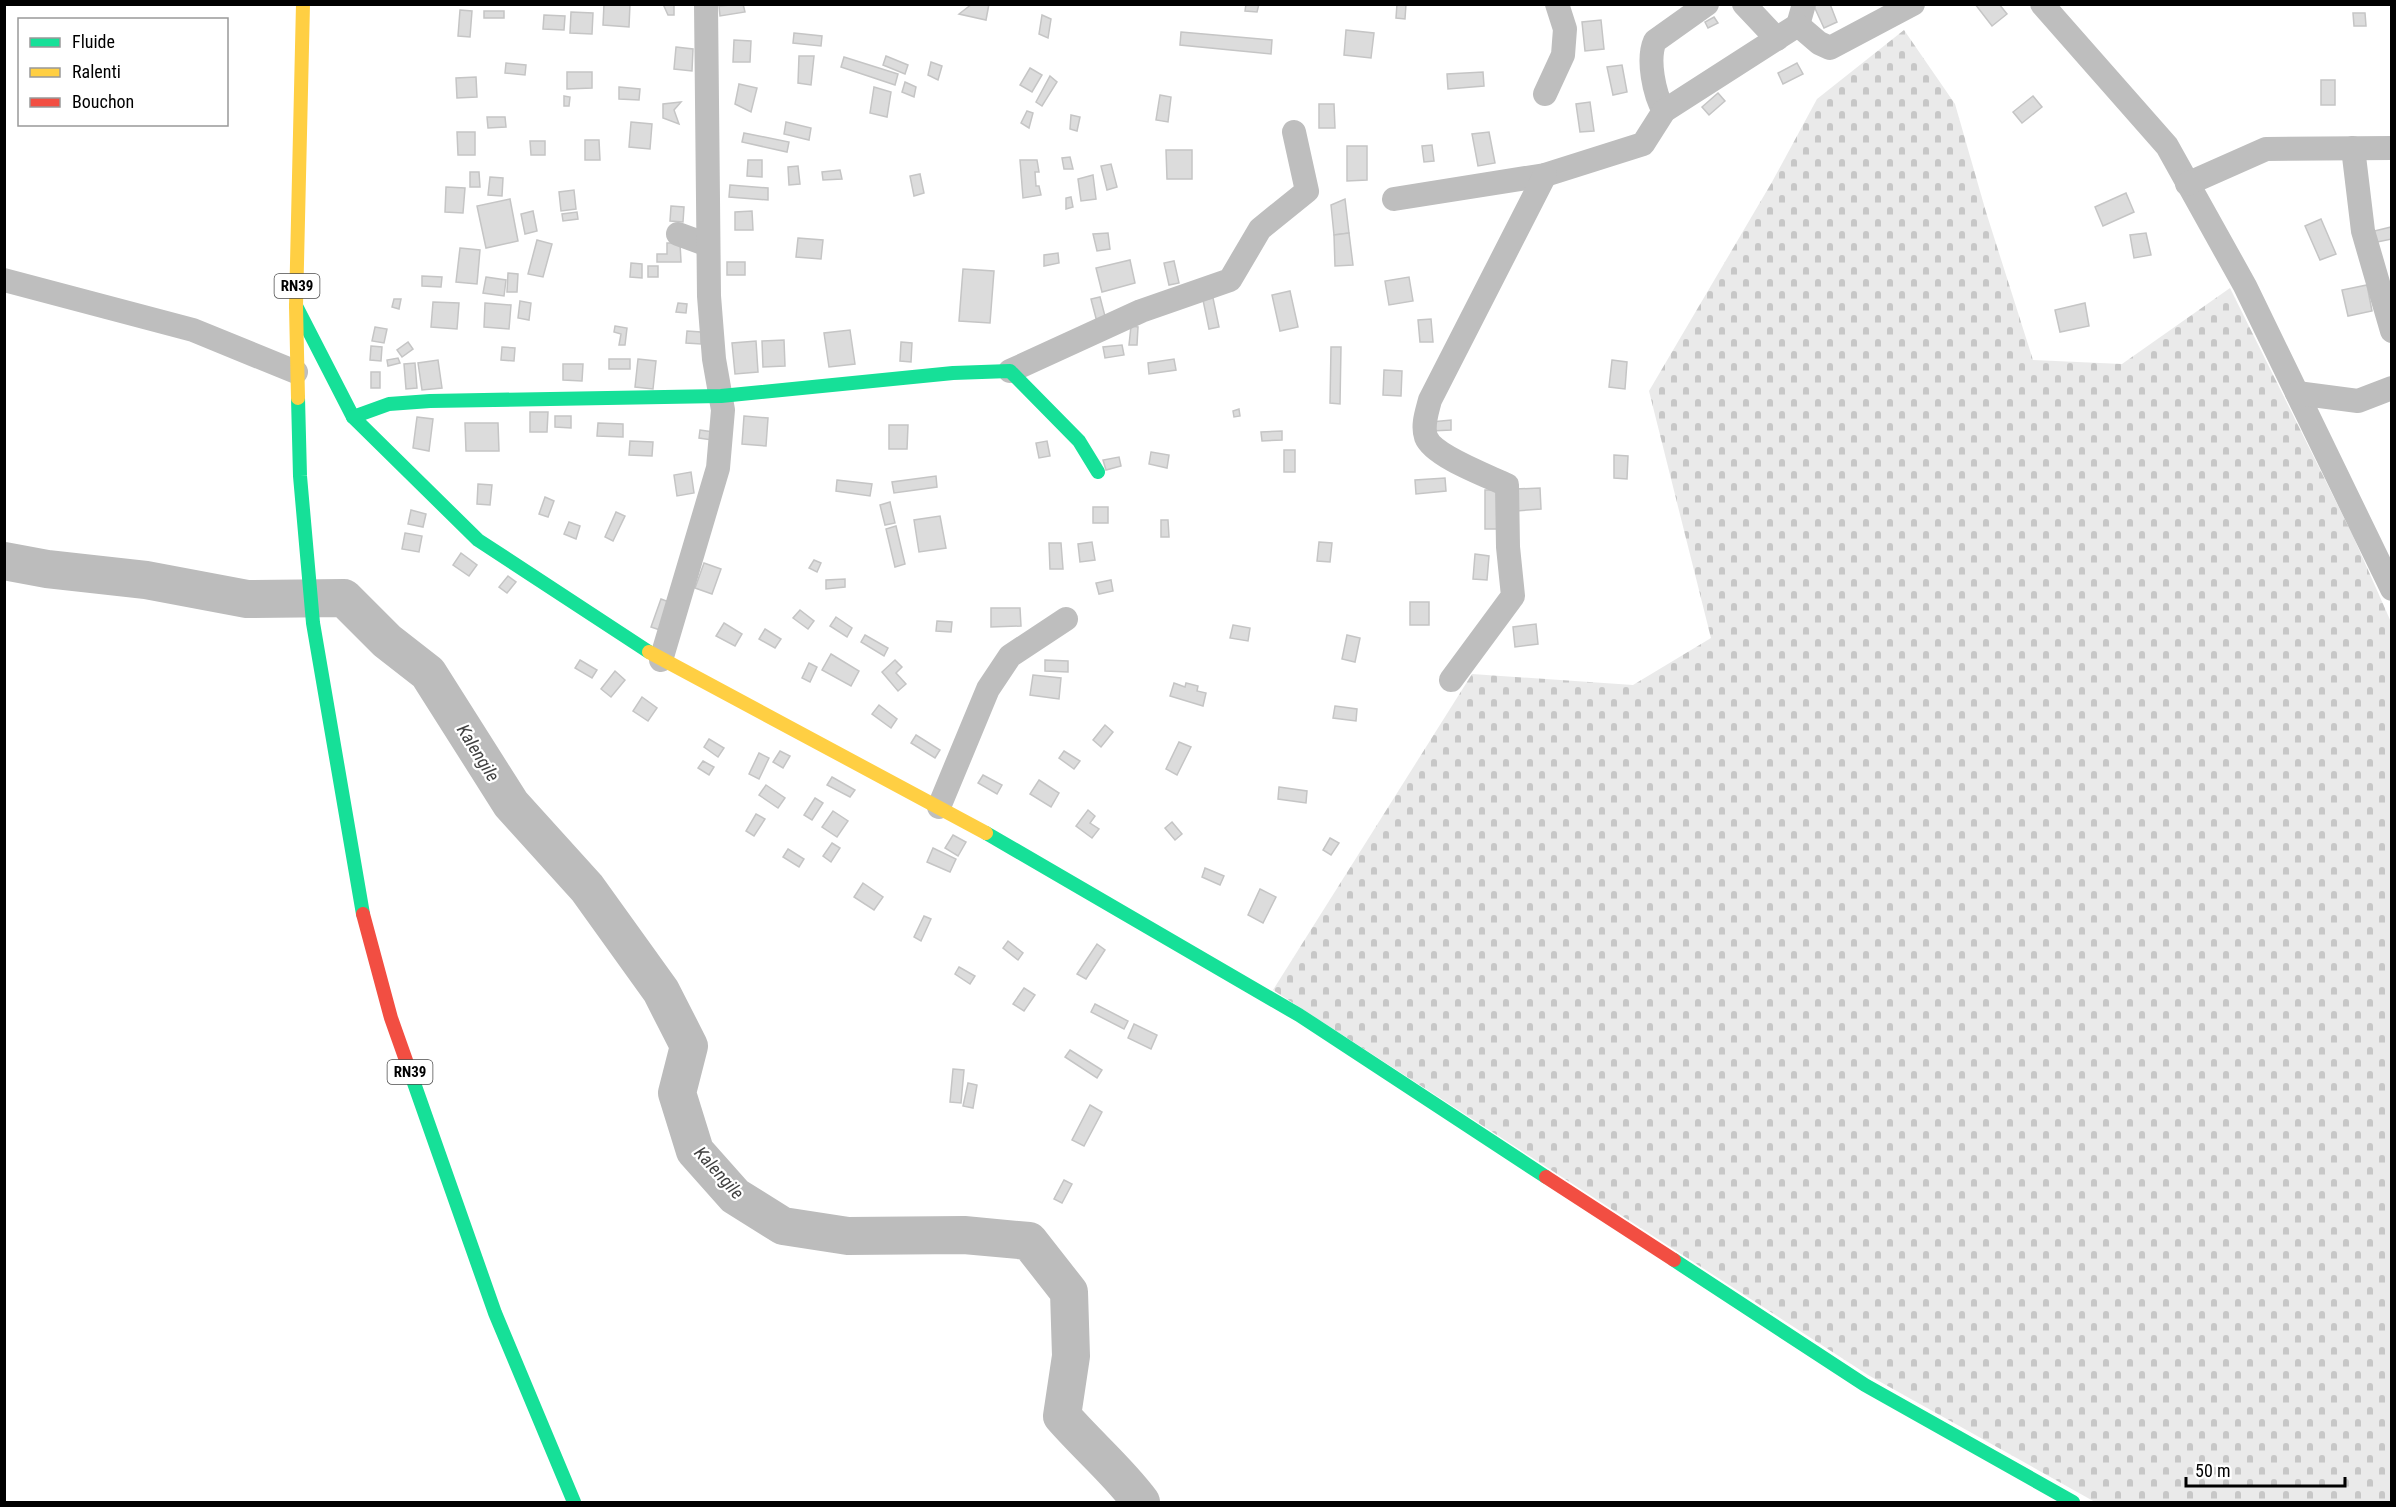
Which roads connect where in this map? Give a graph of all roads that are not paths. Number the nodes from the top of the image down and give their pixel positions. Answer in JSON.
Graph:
{"nodes":[{"id":1,"x":303,"y":4,"type":"edge"},
{"id":2,"x":706,"y":4,"type":"edge"},
{"id":3,"x":1557,"y":4,"type":"edge"},
{"id":4,"x":1707,"y":4,"type":"edge"},
{"id":5,"x":1744,"y":4,"type":"edge"},
{"id":6,"x":1913,"y":4,"type":"edge"},
{"id":7,"x":2042,"y":4,"type":"edge"},
{"id":8,"x":1801,"y":15,"type":"edge"},
{"id":9,"x":1777,"y":39,"type":"junction"},
{"id":10,"x":1545,"y":94,"type":"dead end"},
{"id":11,"x":1664,"y":111,"type":"junction"},
{"id":12,"x":1294,"y":132,"type":"dead end"},
{"id":13,"x":2353,"y":148,"type":"junction"},
{"id":14,"x":2391,"y":148,"type":"edge"},
{"id":15,"x":1545,"y":175,"type":"junction"},
{"id":16,"x":2187,"y":184,"type":"junction"},
{"id":17,"x":1394,"y":199,"type":"dead end"},
{"id":18,"x":678,"y":234,"type":"dead end"},
{"id":19,"x":708,"y":245,"type":"junction"},
{"id":20,"x":4,"y":280,"type":"edge"},
{"id":21,"x":296,"y":306,"type":"junction"},
{"id":22,"x":2391,"y":331,"type":"edge"},
{"id":23,"x":1010,"y":371,"type":"junction"},
{"id":24,"x":296,"y":372,"type":"junction"},
{"id":25,"x":2391,"y":388,"type":"edge"},
{"id":26,"x":2297,"y":393,"type":"junction"},
{"id":27,"x":721,"y":396,"type":"junction"},
{"id":28,"x":353,"y":417,"type":"junction"},
{"id":29,"x":1098,"y":472,"type":"dead end"},
{"id":30,"x":2391,"y":589,"type":"edge"},
{"id":31,"x":1066,"y":619,"type":"dead end"},
{"id":32,"x":661,"y":660,"type":"junction"},
{"id":33,"x":1451,"y":680,"type":"dead end"},
{"id":34,"x":939,"y":807,"type":"junction"},
{"id":35,"x":574,"y":1503,"type":"edge"},
{"id":36,"x":2073,"y":1503,"type":"edge"}],
"edges":[{"from":1,"to":21,"type":"main road","number":"RN39"},
{"from":2,"to":19,"type":"street"},
{"from":3,"to":10,"type":"street"},
{"from":4,"to":11,"type":"street"},
{"from":5,"to":9,"type":"street"},
{"from":6,"to":8,"type":"street"},
{"from":7,"to":16,"type":"street"},
{"from":8,"to":9,"type":"street"},
{"from":9,"to":11,"type":"street"},
{"from":11,"to":15,"type":"street"},
{"from":12,"to":23,"type":"street"},
{"from":13,"to":14,"type":"street"},
{"from":13,"to":16,"type":"street"},
{"from":13,"to":22,"type":"street"},
{"from":15,"to":17,"type":"street"},
{"from":15,"to":33,"type":"street"},
{"from":16,"to":26,"type":"street"},
{"from":18,"to":19,"type":"street"},
{"from":19,"to":27,"type":"street"},
{"from":20,"to":24,"type":"street"},
{"from":21,"to":24,"type":"main road","number":"RN39"},
{"from":21,"to":28,"type":"main road"},
{"from":23,"to":27,"type":"main road"},
{"from":23,"to":29,"type":"main road"},
{"from":24,"to":35,"type":"main road","number":"RN39"},
{"from":25,"to":26,"type":"street"},
{"from":26,"to":30,"type":"street"},
{"from":27,"to":28,"type":"main road"},
{"from":27,"to":32,"type":"street"},
{"from":28,"to":32,"type":"main road"},
{"from":31,"to":34,"type":"street"},
{"from":32,"to":34,"type":"main road"},
{"from":34,"to":36,"type":"main road"}]}
